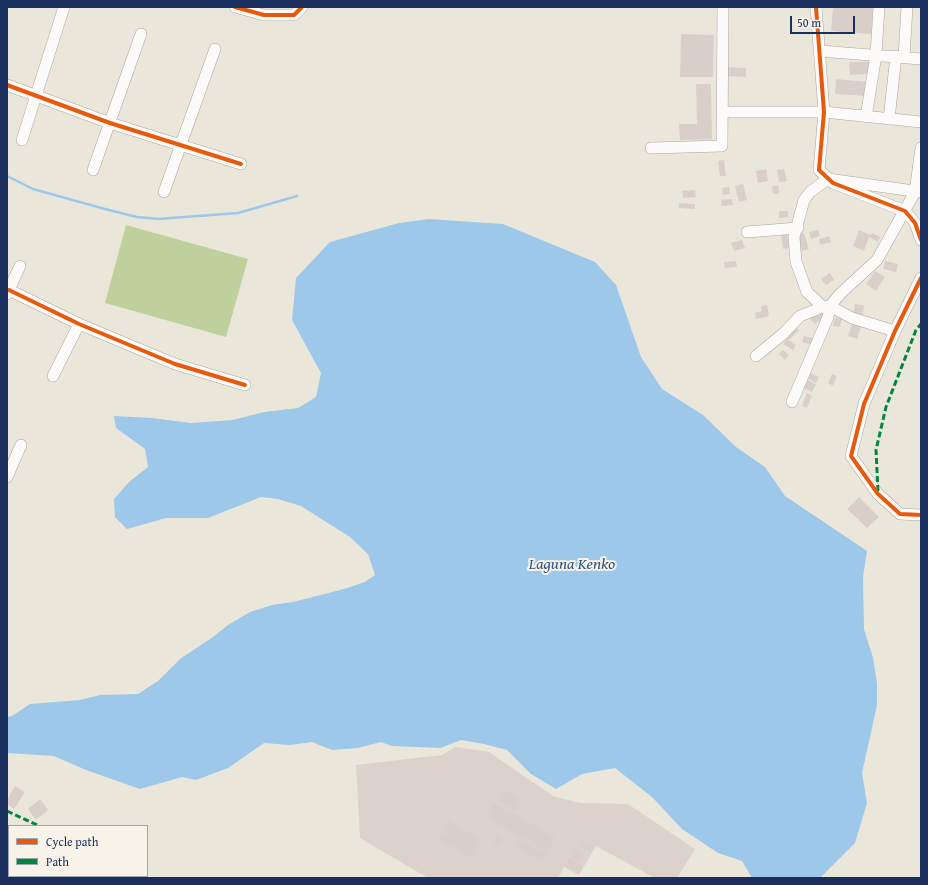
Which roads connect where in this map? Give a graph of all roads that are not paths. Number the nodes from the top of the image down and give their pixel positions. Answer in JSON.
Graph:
{"nodes":[{"id":1,"x":64,"y":7,"type":"edge"},
{"id":2,"x":235,"y":7,"type":"edge"},
{"id":3,"x":302,"y":7,"type":"edge"},
{"id":4,"x":723,"y":7,"type":"edge"},
{"id":5,"x":816,"y":7,"type":"edge"},
{"id":6,"x":879,"y":7,"type":"edge"},
{"id":7,"x":907,"y":7,"type":"edge"},
{"id":8,"x":141,"y":34,"type":"dead end"},
{"id":9,"x":215,"y":49,"type":"dead end"},
{"id":10,"x":820,"y":51,"type":"junction"},
{"id":11,"x":876,"y":55,"type":"junction"},
{"id":12,"x":900,"y":57,"type":"junction"},
{"id":13,"x":921,"y":59,"type":"edge"},
{"id":14,"x":7,"y":85,"type":"edge"},
{"id":15,"x":35,"y":95,"type":"junction"},
{"id":16,"x":722,"y":112,"type":"junction"},
{"id":17,"x":824,"y":112,"type":"junction"},
{"id":18,"x":866,"y":117,"type":"junction"},
{"id":19,"x":889,"y":119,"type":"junction"},
{"id":20,"x":921,"y":122,"type":"edge"},
{"id":21,"x":110,"y":123,"type":"junction"},
{"id":22,"x":22,"y":140,"type":"dead end"},
{"id":23,"x":181,"y":145,"type":"junction"},
{"id":24,"x":651,"y":148,"type":"dead end"},
{"id":25,"x":921,"y":148,"type":"edge"},
{"id":26,"x":241,"y":164,"type":"dead end"},
{"id":27,"x":93,"y":170,"type":"dead end"},
{"id":28,"x":828,"y":179,"type":"junction"},
{"id":29,"x":164,"y":192,"type":"dead end"},
{"id":30,"x":918,"y":192,"type":"edge"},
{"id":31,"x":905,"y":211,"type":"junction"},
{"id":32,"x":798,"y":228,"type":"junction"},
{"id":33,"x":747,"y":232,"type":"dead end"},
{"id":34,"x":921,"y":240,"type":"edge"},
{"id":35,"x":20,"y":266,"type":"dead end"},
{"id":36,"x":921,"y":278,"type":"edge"},
{"id":37,"x":8,"y":292,"type":"edge"},
{"id":38,"x":827,"y":307,"type":"junction"},
{"id":39,"x":79,"y":324,"type":"junction"},
{"id":40,"x":895,"y":330,"type":"junction"},
{"id":41,"x":756,"y":356,"type":"dead end"},
{"id":42,"x":53,"y":376,"type":"dead end"},
{"id":43,"x":245,"y":385,"type":"dead end"},
{"id":44,"x":792,"y":402,"type":"dead end"},
{"id":45,"x":21,"y":445,"type":"dead end"},
{"id":46,"x":7,"y":477,"type":"edge"},
{"id":47,"x":921,"y":515,"type":"edge"}],
"edges":[{"from":1,"to":15,"type":"street"},
{"from":2,"to":3,"type":"street"},
{"from":4,"to":16,"type":"street"},
{"from":5,"to":10,"type":"street"},
{"from":6,"to":11,"type":"street"},
{"from":7,"to":12,"type":"street"},
{"from":8,"to":21,"type":"street"},
{"from":9,"to":23,"type":"street"},
{"from":10,"to":11,"type":"street"},
{"from":10,"to":17,"type":"street"},
{"from":11,"to":12,"type":"street"},
{"from":11,"to":18,"type":"street"},
{"from":12,"to":13,"type":"street"},
{"from":12,"to":19,"type":"street"},
{"from":14,"to":15,"type":"street"},
{"from":15,"to":21,"type":"street"},
{"from":15,"to":22,"type":"street"},
{"from":16,"to":17,"type":"street"},
{"from":16,"to":24,"type":"street"},
{"from":17,"to":18,"type":"street"},
{"from":17,"to":28,"type":"street"},
{"from":18,"to":19,"type":"street"},
{"from":19,"to":20,"type":"street"},
{"from":21,"to":23,"type":"street"},
{"from":21,"to":27,"type":"street"},
{"from":23,"to":26,"type":"street"},
{"from":23,"to":29,"type":"street"},
{"from":25,"to":30,"type":"street"},
{"from":28,"to":30,"type":"street"},
{"from":28,"to":31,"type":"street"},
{"from":28,"to":32,"type":"street"},
{"from":30,"to":31,"type":"street"},
{"from":31,"to":34,"type":"street"},
{"from":31,"to":38,"type":"street"},
{"from":32,"to":33,"type":"street"},
{"from":32,"to":38,"type":"street"},
{"from":35,"to":37,"type":"street"},
{"from":36,"to":40,"type":"street"},
{"from":37,"to":39,"type":"street"},
{"from":38,"to":40,"type":"street"},
{"from":38,"to":41,"type":"street"},
{"from":38,"to":44,"type":"street"},
{"from":39,"to":42,"type":"street"},
{"from":39,"to":43,"type":"street"},
{"from":40,"to":47,"type":"street"},
{"from":45,"to":46,"type":"street"}]}
